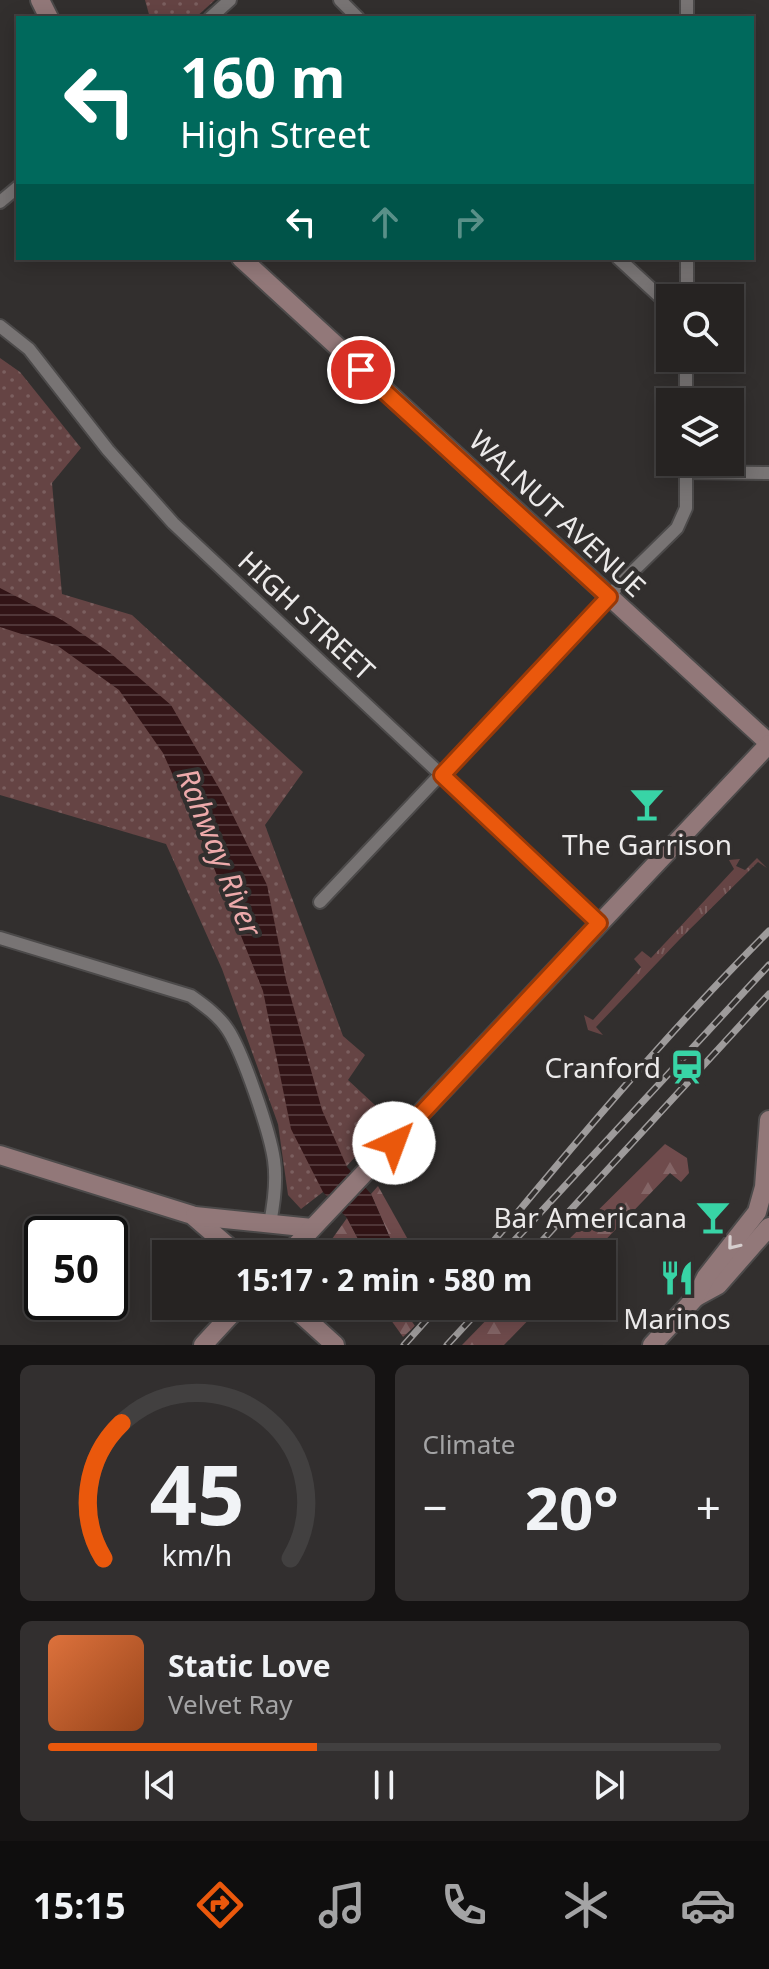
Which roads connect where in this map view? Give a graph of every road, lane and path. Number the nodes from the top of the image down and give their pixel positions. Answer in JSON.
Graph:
{"nodes":[{"id":1,"x":230,"y":0,"type":"edge"},
{"id":2,"x":340,"y":0,"type":"edge"},
{"id":3,"x":212,"y":16,"type":"edge"},
{"id":4,"x":356,"y":16,"type":"edge"},
{"id":5,"x":16,"y":189,"type":"edge"},
{"id":6,"x":0,"y":202,"type":"edge"},
{"id":7,"x":243,"y":260,"type":"edge"},
{"id":8,"x":620,"y":260,"type":"edge"},
{"id":9,"x":687,"y":260,"type":"edge"},
{"id":10,"x":687,"y":284,"type":"edge"},
{"id":11,"x":656,"y":293,"type":"edge"},
{"id":12,"x":0,"y":326,"type":"edge"},
{"id":13,"x":744,"y":471,"type":"edge"},
{"id":14,"x":769,"y":473,"type":"edge"},
{"id":15,"x":686,"y":476,"type":"edge"},
{"id":16,"x":609,"y":597,"type":"junction"},
{"id":17,"x":769,"y":744,"type":"edge"},
{"id":18,"x":442,"y":775,"type":"junction"},
{"id":19,"x":320,"y":902,"type":"dead end"},
{"id":20,"x":599,"y":923,"type":"junction"},
{"id":21,"x":0,"y":938,"type":"edge"},
{"id":22,"x":769,"y":1120,"type":"edge"},
{"id":23,"x":0,"y":1155,"type":"edge"},
{"id":24,"x":768,"y":1163,"type":"edge"},
{"id":25,"x":192,"y":1215,"type":"junction"},
{"id":26,"x":270,"y":1223,"type":"junction"},
{"id":27,"x":317,"y":1223,"type":"junction"},
{"id":28,"x":769,"y":1227,"type":"edge"},
{"id":29,"x":221,"y":1240,"type":"edge"},
{"id":30,"x":301,"y":1240,"type":"edge"},
{"id":31,"x":696,"y":1297,"type":"junction"},
{"id":32,"x":226,"y":1320,"type":"edge"},
{"id":33,"x":307,"y":1320,"type":"edge"},
{"id":34,"x":203,"y":1345,"type":"edge"},
{"id":35,"x":335,"y":1345,"type":"edge"},
{"id":36,"x":652,"y":1345,"type":"edge"}],
"edges":[{"from":1,"to":3,"type":"street"},
{"from":2,"to":4,"type":"street"},
{"from":5,"to":6,"type":"street"},
{"from":7,"to":16,"type":"main road","name":"WALNUT AVENUE"},
{"from":8,"to":11,"type":"street"},
{"from":9,"to":10,"type":"street"},
{"from":12,"to":18,"type":"street","name":"HIGH STREET"},
{"from":13,"to":14,"type":"street"},
{"from":15,"to":16,"type":"street"},
{"from":16,"to":17,"type":"main road","name":"WALNUT AVENUE"},
{"from":16,"to":18,"type":"street"},
{"from":17,"to":20,"type":"main road"},
{"from":18,"to":19,"type":"street"},
{"from":18,"to":20,"type":"street","name":"HIGH STREET"},
{"from":20,"to":27,"type":"main road"},
{"from":21,"to":26,"type":"street"},
{"from":22,"to":24,"type":"main road"},
{"from":23,"to":25,"type":"main road"},
{"from":24,"to":31,"type":"main road","one_way":true},
{"from":25,"to":26,"type":"main road"},
{"from":25,"to":29,"type":"main road"},
{"from":26,"to":27,"type":"main road"},
{"from":27,"to":30,"type":"main road"},
{"from":28,"to":31,"type":"main road"},
{"from":31,"to":36,"type":"main road"},
{"from":32,"to":34,"type":"main road"},
{"from":33,"to":35,"type":"main road"}]}
